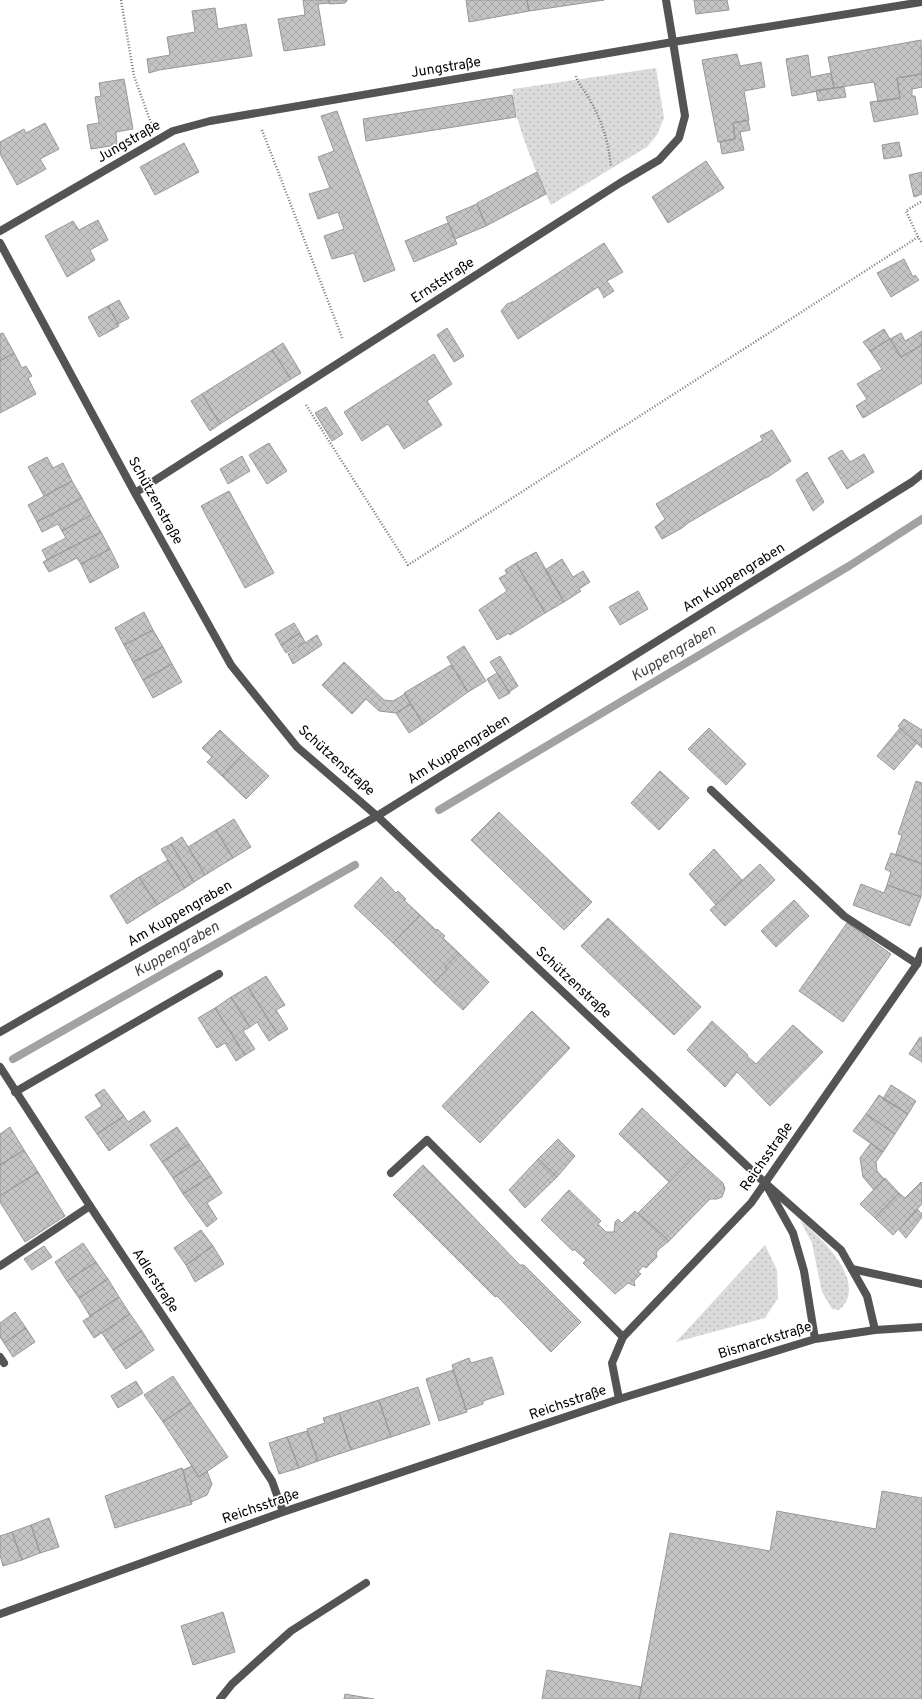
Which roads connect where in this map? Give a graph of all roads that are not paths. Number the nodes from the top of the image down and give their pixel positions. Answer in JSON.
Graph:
{"nodes":[{"id":1,"x":666,"y":0,"type":"edge"},
{"id":2,"x":922,"y":2,"type":"edge"},
{"id":3,"x":673,"y":42,"type":"junction"},
{"id":4,"x":0,"y":231,"type":"edge"},
{"id":5,"x":0,"y":243,"type":"edge"},
{"id":6,"x":922,"y":474,"type":"edge"},
{"id":7,"x":135,"y":493,"type":"junction"},
{"id":8,"x":711,"y":790,"type":"dead end"},
{"id":9,"x":377,"y":816,"type":"junction"},
{"id":10,"x":922,"y":951,"type":"edge"},
{"id":11,"x":917,"y":964,"type":"junction"},
{"id":12,"x":219,"y":974,"type":"dead end"},
{"id":13,"x":0,"y":1032,"type":"edge"},
{"id":14,"x":0,"y":1067,"type":"edge"},
{"id":15,"x":15,"y":1092,"type":"junction"},
{"id":16,"x":391,"y":1173,"type":"dead end"},
{"id":17,"x":764,"y":1182,"type":"junction"},
{"id":18,"x":90,"y":1206,"type":"junction"},
{"id":19,"x":0,"y":1266,"type":"edge"},
{"id":20,"x":852,"y":1269,"type":"junction"},
{"id":21,"x":922,"y":1284,"type":"edge"},
{"id":22,"x":922,"y":1327,"type":"edge"},
{"id":23,"x":876,"y":1330,"type":"junction"},
{"id":24,"x":623,"y":1337,"type":"junction"},
{"id":25,"x":815,"y":1339,"type":"junction"},
{"id":26,"x":619,"y":1399,"type":"junction"},
{"id":27,"x":283,"y":1512,"type":"junction"},
{"id":28,"x":366,"y":1583,"type":"dead end"},
{"id":29,"x":0,"y":1614,"type":"edge"},
{"id":30,"x":220,"y":1699,"type":"edge"}],
"edges":[{"from":1,"to":3,"type":"street","name":"Ernststraße"},
{"from":2,"to":3,"type":"street","name":"Jungstraße"},
{"from":3,"to":4,"type":"street","name":"Jungstraße"},
{"from":3,"to":7,"type":"street","name":"Ernststraße"},
{"from":5,"to":7,"type":"street","name":"Schützenstraße"},
{"from":6,"to":9,"type":"street","name":"Am Kuppengraben"},
{"from":7,"to":9,"type":"street","name":"Schützenstraße"},
{"from":8,"to":11,"type":"street"},
{"from":9,"to":13,"type":"street","name":"Am Kuppengraben"},
{"from":9,"to":17,"type":"street","name":"Schützenstraße"},
{"from":10,"to":11,"type":"street","name":"Reichsstraße"},
{"from":11,"to":17,"type":"street","name":"Reichsstraße"},
{"from":12,"to":15,"type":"street"},
{"from":14,"to":15,"type":"street","name":"Adlerstraße"},
{"from":15,"to":18,"type":"street","name":"Adlerstraße"},
{"from":16,"to":24,"type":"street"},
{"from":17,"to":20,"type":"street","name":"Schützenstraße"},
{"from":17,"to":24,"type":"street","name":"Reichsstraße"},
{"from":17,"to":25,"type":"street","name":"Schützenstraße"},
{"from":18,"to":19,"type":"street"},
{"from":18,"to":27,"type":"street","name":"Adlerstraße"},
{"from":20,"to":21,"type":"street"},
{"from":20,"to":23,"type":"street","name":"Schützenstraße"},
{"from":22,"to":23,"type":"street","name":"Bismarckstraße"},
{"from":23,"to":25,"type":"street","name":"Bismarckstraße"},
{"from":24,"to":26,"type":"street","name":"Reichsstraße"},
{"from":25,"to":26,"type":"street","name":"Bismarckstraße"},
{"from":26,"to":27,"type":"street","name":"Reichsstraße"},
{"from":27,"to":29,"type":"street","name":"Reichsstraße"},
{"from":28,"to":30,"type":"street"}]}
